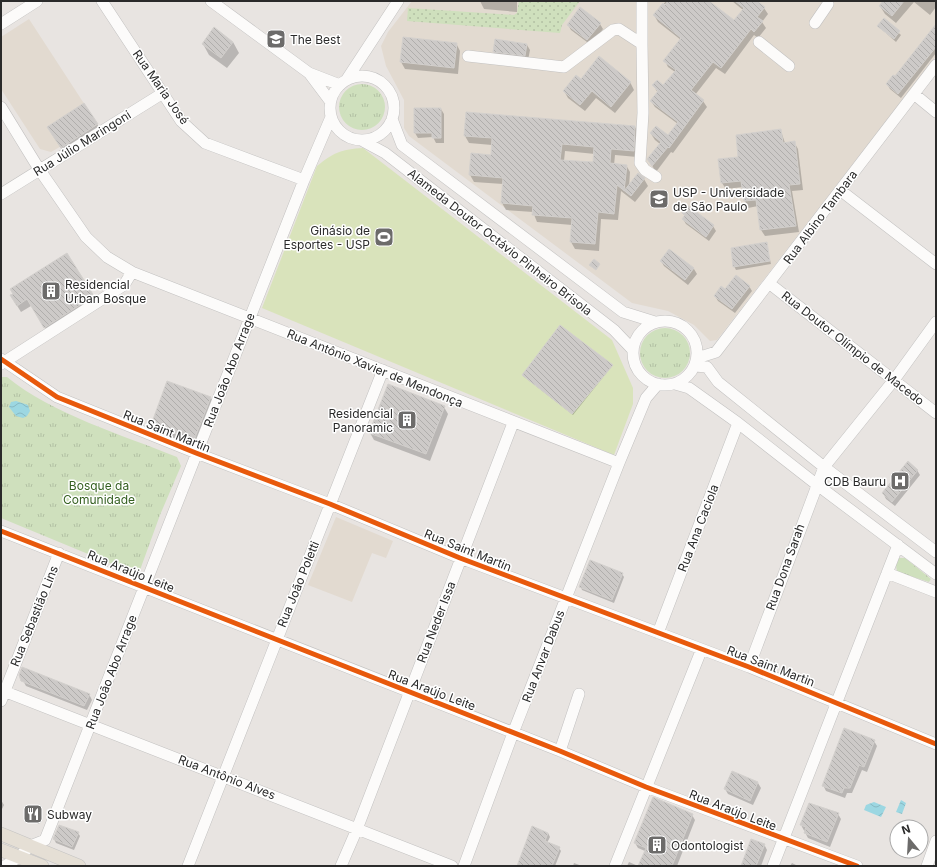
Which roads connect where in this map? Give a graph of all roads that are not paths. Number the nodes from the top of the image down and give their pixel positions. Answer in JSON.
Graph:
{"nodes":[{"id":1,"x":37,"y":1,"type":"edge"},
{"id":2,"x":102,"y":1,"type":"edge"},
{"id":3,"x":211,"y":1,"type":"edge"},
{"id":4,"x":398,"y":1,"type":"edge"},
{"id":5,"x":642,"y":1,"type":"edge"},
{"id":6,"x":828,"y":4,"type":"dead end"},
{"id":7,"x":815,"y":22,"type":"dead end"},
{"id":8,"x":1,"y":24,"type":"edge"},
{"id":9,"x":759,"y":42,"type":"dead end"},
{"id":10,"x":642,"y":44,"type":"junction"},
{"id":11,"x":468,"y":56,"type":"dead end"},
{"id":12,"x":936,"y":65,"type":"edge"},
{"id":13,"x":789,"y":66,"type":"dead end"},
{"id":14,"x":309,"y":73,"type":"junction"},
{"id":15,"x":344,"y":82,"type":"junction"},
{"id":16,"x":163,"y":92,"type":"junction"},
{"id":17,"x":914,"y":94,"type":"junction"},
{"id":18,"x":330,"y":101,"type":"junction"},
{"id":19,"x":1,"y":107,"type":"edge"},
{"id":20,"x":936,"y":112,"type":"edge"},
{"id":21,"x":331,"y":117,"type":"junction"},
{"id":22,"x":392,"y":119,"type":"junction"},
{"id":23,"x":361,"y":140,"type":"junction"},
{"id":24,"x":39,"y":169,"type":"junction"},
{"id":25,"x":656,"y":177,"type":"dead end"},
{"id":26,"x":304,"y":180,"type":"junction"},
{"id":27,"x":840,"y":190,"type":"junction"},
{"id":28,"x":1,"y":194,"type":"edge"},
{"id":29,"x":936,"y":264,"type":"edge"},
{"id":30,"x":132,"y":272,"type":"junction"},
{"id":31,"x":770,"y":284,"type":"junction"},
{"id":32,"x":249,"y":317,"type":"junction"},
{"id":33,"x":655,"y":322,"type":"junction"},
{"id":34,"x":936,"y":322,"type":"edge"},
{"id":35,"x":633,"y":350,"type":"junction"},
{"id":36,"x":2,"y":362,"type":"edge"},
{"id":37,"x":696,"y":362,"type":"junction"},
{"id":38,"x":382,"y":370,"type":"junction"},
{"id":39,"x":894,"y":380,"type":"junction"},
{"id":40,"x":658,"y":384,"type":"junction"},
{"id":41,"x":675,"y":384,"type":"junction"},
{"id":42,"x":936,"y":413,"type":"edge"},
{"id":43,"x":513,"y":423,"type":"junction"},
{"id":44,"x":738,"y":423,"type":"junction"},
{"id":45,"x":196,"y":453,"type":"junction"},
{"id":46,"x":619,"y":463,"type":"junction"},
{"id":47,"x":824,"y":467,"type":"junction"},
{"id":48,"x":816,"y":484,"type":"junction"},
{"id":49,"x":330,"y":504,"type":"junction"},
{"id":50,"x":1,"y":531,"type":"edge"},
{"id":51,"x":898,"y":545,"type":"junction"},
{"id":52,"x":935,"y":549,"type":"edge"},
{"id":53,"x":59,"y":553,"type":"junction"},
{"id":54,"x":460,"y":558,"type":"junction"},
{"id":55,"x":922,"y":563,"type":"junction"},
{"id":56,"x":887,"y":573,"type":"junction"},
{"id":57,"x":936,"y":574,"type":"edge"},
{"id":58,"x":144,"y":587,"type":"junction"},
{"id":59,"x":936,"y":592,"type":"edge"},
{"id":60,"x":565,"y":599,"type":"junction"},
{"id":61,"x":658,"y":633,"type":"junction"},
{"id":62,"x":276,"y":640,"type":"junction"},
{"id":63,"x":701,"y":651,"type":"junction"},
{"id":64,"x":749,"y":667,"type":"junction"},
{"id":65,"x":410,"y":692,"type":"junction"},
{"id":66,"x":2,"y":694,"type":"edge"},
{"id":67,"x":579,"y":694,"type":"dead end"},
{"id":68,"x":836,"y":702,"type":"junction"},
{"id":69,"x":90,"y":725,"type":"junction"},
{"id":70,"x":513,"y":733,"type":"junction"},
{"id":71,"x":936,"y":744,"type":"edge"},
{"id":72,"x":560,"y":751,"type":"junction"},
{"id":73,"x":222,"y":775,"type":"junction"},
{"id":74,"x":646,"y":787,"type":"junction"},
{"id":75,"x":358,"y":828,"type":"junction"},
{"id":76,"x":1,"y":834,"type":"edge"},
{"id":77,"x":784,"y":840,"type":"junction"},
{"id":78,"x":936,"y":841,"type":"edge"},
{"id":79,"x":45,"y":845,"type":"junction"},
{"id":80,"x":30,"y":846,"type":"junction"},
{"id":81,"x":1,"y":850,"type":"edge"},
{"id":82,"x":19,"y":857,"type":"junction"},
{"id":83,"x":5,"y":866,"type":"edge"},
{"id":84,"x":41,"y":866,"type":"edge"},
{"id":85,"x":79,"y":866,"type":"edge"},
{"id":86,"x":188,"y":866,"type":"edge"},
{"id":87,"x":341,"y":866,"type":"edge"},
{"id":88,"x":452,"y":866,"type":"edge"},
{"id":89,"x":464,"y":866,"type":"edge"},
{"id":90,"x":615,"y":866,"type":"edge"},
{"id":91,"x":773,"y":866,"type":"edge"},
{"id":92,"x":857,"y":866,"type":"edge"},
{"id":93,"x":927,"y":866,"type":"edge"}],
"edges":[{"from":1,"to":8,"type":"street"},
{"from":2,"to":16,"type":"street","name":"Rua Maria José"},
{"from":3,"to":14,"type":"street","name":"Alameda Doutor Octávio Pinheiro Brisola"},
{"from":4,"to":15,"type":"street"},
{"from":5,"to":10,"type":"street"},
{"from":6,"to":7,"type":"street"},
{"from":9,"to":13,"type":"street"},
{"from":10,"to":11,"type":"street"},
{"from":10,"to":25,"type":"street"},
{"from":12,"to":17,"type":"street","name":"Rua Albino Tambara"},
{"from":14,"to":15,"type":"street","name":"Alameda Doutor Octávio Pinheiro Brisola"},
{"from":14,"to":18,"type":"street","name":"Alameda Doutor Octávio Pinheiro Brisola"},
{"from":15,"to":18,"type":"street"},
{"from":15,"to":22,"type":"street","name":"Alameda Doutor Octávio Pinheiro Brisola"},
{"from":16,"to":24,"type":"street","name":"Rua Júlio Maringoni"},
{"from":16,"to":26,"type":"street","name":"Rua Maria José"},
{"from":17,"to":20,"type":"street"},
{"from":17,"to":27,"type":"street","name":"Rua Albino Tambara"},
{"from":18,"to":21,"type":"street"},
{"from":19,"to":24,"type":"street","name":"Rua Antônio Xavier de Mendonça"},
{"from":21,"to":23,"type":"street","name":"Alameda Doutor Octávio Pinheiro Brisola"},
{"from":21,"to":26,"type":"street","name":"Rua João Abo Arrage"},
{"from":22,"to":23,"type":"street"},
{"from":22,"to":33,"type":"street","name":"Alameda Doutor Octávio Pinheiro Brisola"},
{"from":23,"to":35,"type":"street","name":"Alameda Doutor Octávio Pinheiro Brisola"},
{"from":24,"to":28,"type":"street","name":"Rua Júlio Maringoni"},
{"from":24,"to":30,"type":"street","name":"Rua Antônio Xavier de Mendonça"},
{"from":26,"to":32,"type":"street","name":"Rua João Abo Arrage"},
{"from":27,"to":29,"type":"street"},
{"from":27,"to":31,"type":"street","name":"Rua Albino Tambara"},
{"from":30,"to":32,"type":"street","name":"Rua Antônio Xavier de Mendonça"},
{"from":30,"to":36,"type":"street"},
{"from":31,"to":37,"type":"street","name":"Rua Albino Tambara"},
{"from":31,"to":39,"type":"street","name":"Rua Doutor Olímpio de Macedo"},
{"from":32,"to":38,"type":"street","name":"Rua Antônio Xavier de Mendonça"},
{"from":32,"to":45,"type":"street","name":"Rua João Abo Arrage"},
{"from":33,"to":35,"type":"street"},
{"from":33,"to":37,"type":"street","name":"Alameda Doutor Octávio Pinheiro Brisola"},
{"from":34,"to":39,"type":"street","name":"Rua Dona Sarah"},
{"from":35,"to":40,"type":"street","name":"Alameda Doutor Octávio Pinheiro Brisola"},
{"from":36,"to":45,"type":"street","name":"Rua Saint Martin"},
{"from":37,"to":41,"type":"street"},
{"from":37,"to":47,"type":"street"},
{"from":38,"to":43,"type":"street","name":"Rua Antônio Xavier de Mendonça"},
{"from":38,"to":49,"type":"street","name":"Rua João Poletti"},
{"from":39,"to":42,"type":"street","name":"Rua Doutor Olímpio de Macedo"},
{"from":39,"to":47,"type":"street","name":"Rua Dona Sarah"},
{"from":40,"to":41,"type":"street"},
{"from":40,"to":46,"type":"street","name":"Rua Anvar Dabus"},
{"from":41,"to":44,"type":"street"},
{"from":43,"to":46,"type":"street","name":"Rua Antônio Xavier de Mendonça"},
{"from":43,"to":54,"type":"street","name":"Rua Neder Issa"},
{"from":44,"to":48,"type":"street"},
{"from":44,"to":61,"type":"street","name":"Rua Ana Caciola"},
{"from":45,"to":49,"type":"street","name":"Rua Saint Martin"},
{"from":45,"to":58,"type":"street","name":"Rua João Abo Arrage"},
{"from":46,"to":60,"type":"street","name":"Rua Anvar Dabus"},
{"from":47,"to":48,"type":"street","name":"Rua Dona Sarah"},
{"from":47,"to":52,"type":"street"},
{"from":48,"to":51,"type":"street"},
{"from":48,"to":64,"type":"street","name":"Rua Dona Sarah"},
{"from":49,"to":54,"type":"street","name":"Rua Saint Martin"},
{"from":49,"to":62,"type":"street","name":"Rua João Poletti"},
{"from":50,"to":53,"type":"street","name":"Rua Araújo Leite"},
{"from":51,"to":55,"type":"street"},
{"from":51,"to":56,"type":"street"},
{"from":52,"to":55,"type":"street"},
{"from":53,"to":58,"type":"street","name":"Rua Araújo Leite"},
{"from":53,"to":66,"type":"street","name":"Rua Sebastião Lins"},
{"from":54,"to":60,"type":"street","name":"Rua Saint Martin"},
{"from":54,"to":65,"type":"street","name":"Rua Neder Issa"},
{"from":55,"to":57,"type":"street"},
{"from":56,"to":59,"type":"street"},
{"from":56,"to":68,"type":"street"},
{"from":58,"to":62,"type":"street","name":"Rua Araújo Leite"},
{"from":58,"to":69,"type":"street","name":"Rua João Abo Arrage"},
{"from":60,"to":61,"type":"street","name":"Rua Saint Martin"},
{"from":60,"to":70,"type":"street","name":"Rua Anvar Dabus"},
{"from":61,"to":63,"type":"street","name":"Rua Saint Martin"},
{"from":62,"to":65,"type":"street","name":"Rua Araújo Leite"},
{"from":62,"to":73,"type":"street","name":"Rua João Poletti"},
{"from":63,"to":64,"type":"street","name":"Rua Saint Martin"},
{"from":63,"to":74,"type":"street"},
{"from":64,"to":68,"type":"street","name":"Rua Saint Martin"},
{"from":65,"to":70,"type":"street","name":"Rua Araújo Leite"},
{"from":65,"to":75,"type":"street","name":"Rua Neder Issa"},
{"from":66,"to":69,"type":"street","name":"Rua Antônio Alves"},
{"from":67,"to":72,"type":"street"},
{"from":68,"to":71,"type":"street","name":"Rua Saint Martin"},
{"from":68,"to":77,"type":"street"},
{"from":69,"to":73,"type":"street","name":"Rua Antônio Alves"},
{"from":69,"to":79,"type":"street","name":"Rua João Abo Arrage"},
{"from":70,"to":72,"type":"street","name":"Rua Araújo Leite"},
{"from":70,"to":89,"type":"street","name":"Rua Anvar Dabus"},
{"from":72,"to":74,"type":"street","name":"Rua Araújo Leite"},
{"from":73,"to":75,"type":"street","name":"Rua Antônio Alves"},
{"from":73,"to":86,"type":"street","name":"Rua João Poletti"},
{"from":74,"to":77,"type":"street","name":"Rua Araújo Leite"},
{"from":74,"to":90,"type":"street"},
{"from":75,"to":87,"type":"street","name":"Rua Neder Issa"},
{"from":75,"to":88,"type":"street","name":"Rua Antônio Alves"},
{"from":76,"to":80,"type":"main road"},
{"from":77,"to":91,"type":"street"},
{"from":77,"to":92,"type":"street","name":"Rua Araújo Leite"},
{"from":78,"to":93,"type":"street"},
{"from":79,"to":80,"type":"main road"},
{"from":79,"to":84,"type":"street","name":"Rua João Abo Arrage"},
{"from":79,"to":85,"type":"main road"},
{"from":80,"to":82,"type":"street"},
{"from":81,"to":82,"type":"main road"},
{"from":82,"to":83,"type":"street"},
{"from":82,"to":84,"type":"main road"}]}
